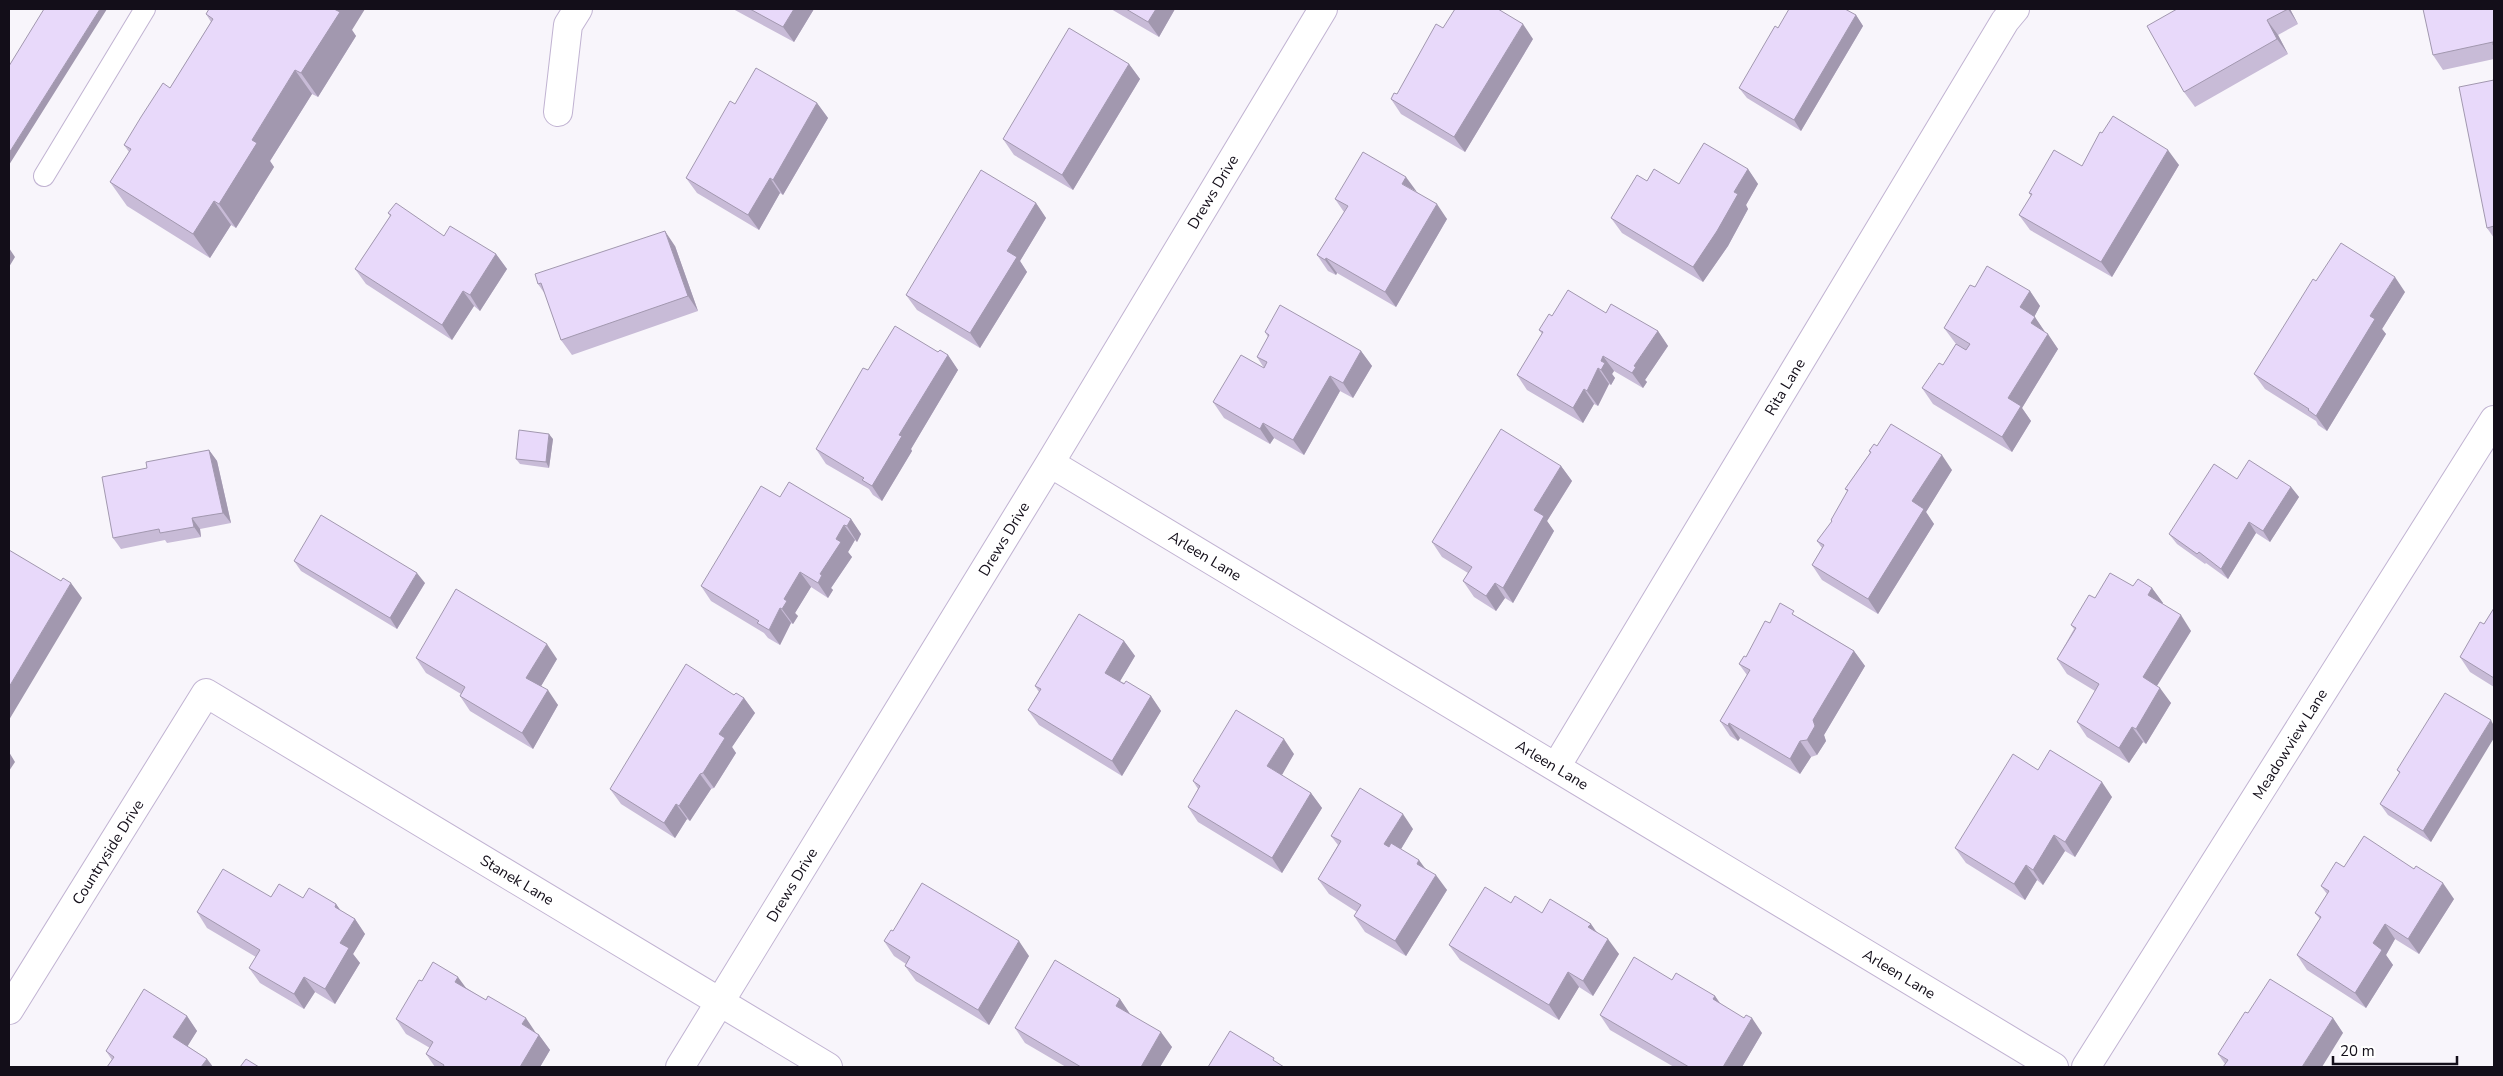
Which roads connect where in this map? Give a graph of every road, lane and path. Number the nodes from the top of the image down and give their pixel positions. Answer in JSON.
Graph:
{"nodes":[{"id":1,"x":145,"y":9,"type":"edge"},
{"id":2,"x":578,"y":9,"type":"edge"},
{"id":3,"x":1323,"y":9,"type":"edge"},
{"id":4,"x":2015,"y":9,"type":"edge"},
{"id":5,"x":558,"y":112,"type":"dead end"},
{"id":6,"x":44,"y":176,"type":"dead end"},
{"id":7,"x":2494,"y":420,"type":"edge"},
{"id":8,"x":1050,"y":463,"type":"junction"},
{"id":9,"x":206,"y":693,"type":"joint"},
{"id":10,"x":1556,"y":768,"type":"junction"},
{"id":11,"x":720,"y":1003,"type":"junction"},
{"id":12,"x":9,"y":1010,"type":"edge"},
{"id":13,"x":680,"y":1067,"type":"edge"},
{"id":14,"x":828,"y":1067,"type":"edge"},
{"id":15,"x":2054,"y":1067,"type":"edge"},
{"id":16,"x":2086,"y":1067,"type":"edge"}],
"edges":[{"from":1,"to":6,"type":"lane"},
{"from":2,"to":5,"type":"street"},
{"from":3,"to":8,"type":"street","name":"Drews Drive"},
{"from":4,"to":10,"type":"street","name":"Rita Lane"},
{"from":7,"to":16,"type":"street","name":"Meadowview Lane"},
{"from":8,"to":10,"type":"street","name":"Arleen Lane"},
{"from":8,"to":11,"type":"street","name":"Drews Drive"},
{"from":9,"to":11,"type":"street","name":"Stanek Lane"},
{"from":9,"to":12,"type":"street","name":"Countryside Drive"},
{"from":10,"to":15,"type":"street","name":"Arleen Lane"},
{"from":11,"to":13,"type":"street","name":"Drews Drive"},
{"from":11,"to":14,"type":"street","name":"Stanek Lane"}]}
